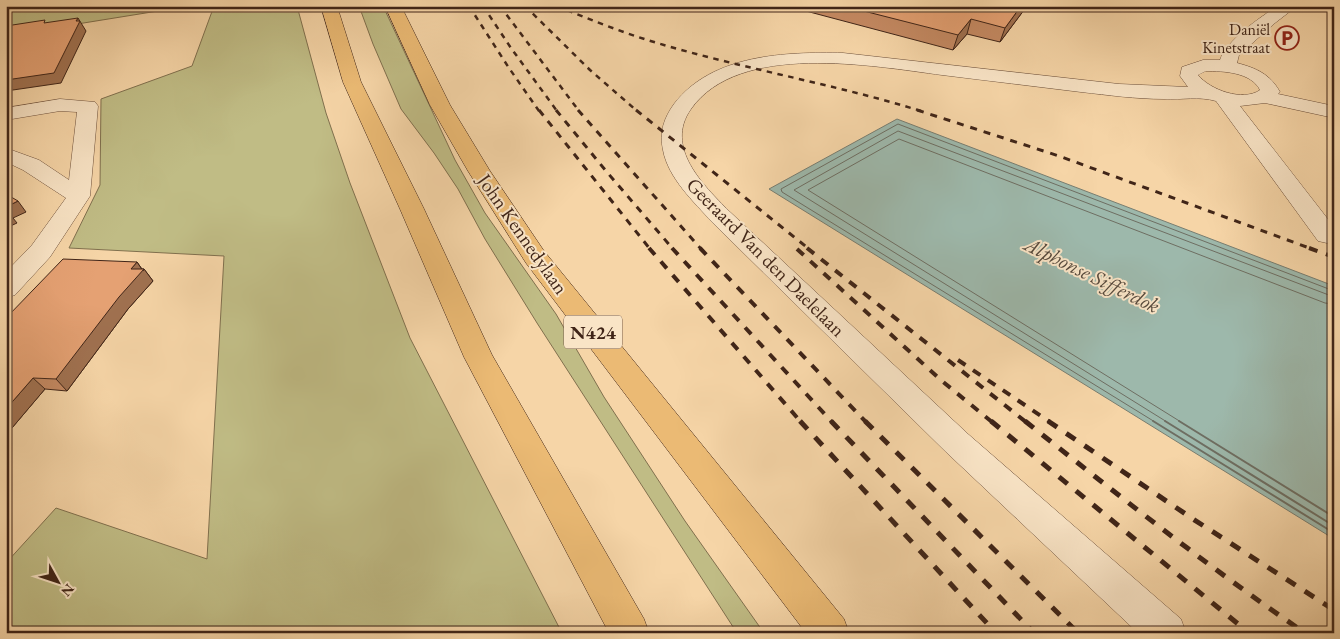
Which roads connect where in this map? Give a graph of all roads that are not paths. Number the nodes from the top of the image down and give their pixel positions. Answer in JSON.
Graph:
{"nodes":[{"id":1,"x":329,"y":6,"type":"edge"},
{"id":2,"x":394,"y":6,"type":"edge"},
{"id":3,"x":1289,"y":6,"type":"edge"},
{"id":4,"x":1227,"y":66,"type":"junction"},
{"id":5,"x":1214,"y":94,"type":"junction"},
{"id":6,"x":1266,"y":97,"type":"junction"},
{"id":7,"x":1334,"y":112,"type":"edge"},
{"id":8,"x":6,"y":114,"type":"edge"},
{"id":9,"x":6,"y":154,"type":"edge"},
{"id":10,"x":79,"y":196,"type":"junction"},
{"id":11,"x":1327,"y":235,"type":"dead end"},
{"id":12,"x":10,"y":284,"type":"edge"},
{"id":13,"x":630,"y":633,"type":"edge"},
{"id":14,"x":830,"y":633,"type":"edge"},
{"id":15,"x":1167,"y":633,"type":"edge"}],
"edges":[{"from":1,"to":13,"type":"highway"},
{"from":2,"to":14,"type":"highway","name":"John Kennedylaan","number":"N424"},
{"from":3,"to":4,"type":"street"},
{"from":4,"to":5,"type":"street"},
{"from":4,"to":6,"type":"street"},
{"from":5,"to":6,"type":"street","name":"Geeraard Van den Daelelaan"},
{"from":5,"to":11,"type":"street"},
{"from":5,"to":15,"type":"street","name":"Geeraard Van den Daelelaan"},
{"from":6,"to":7,"type":"street","name":"Geeraard Van den Daelelaan"},
{"from":8,"to":10,"type":"street"},
{"from":9,"to":10,"type":"street"},
{"from":10,"to":12,"type":"street"}]}
